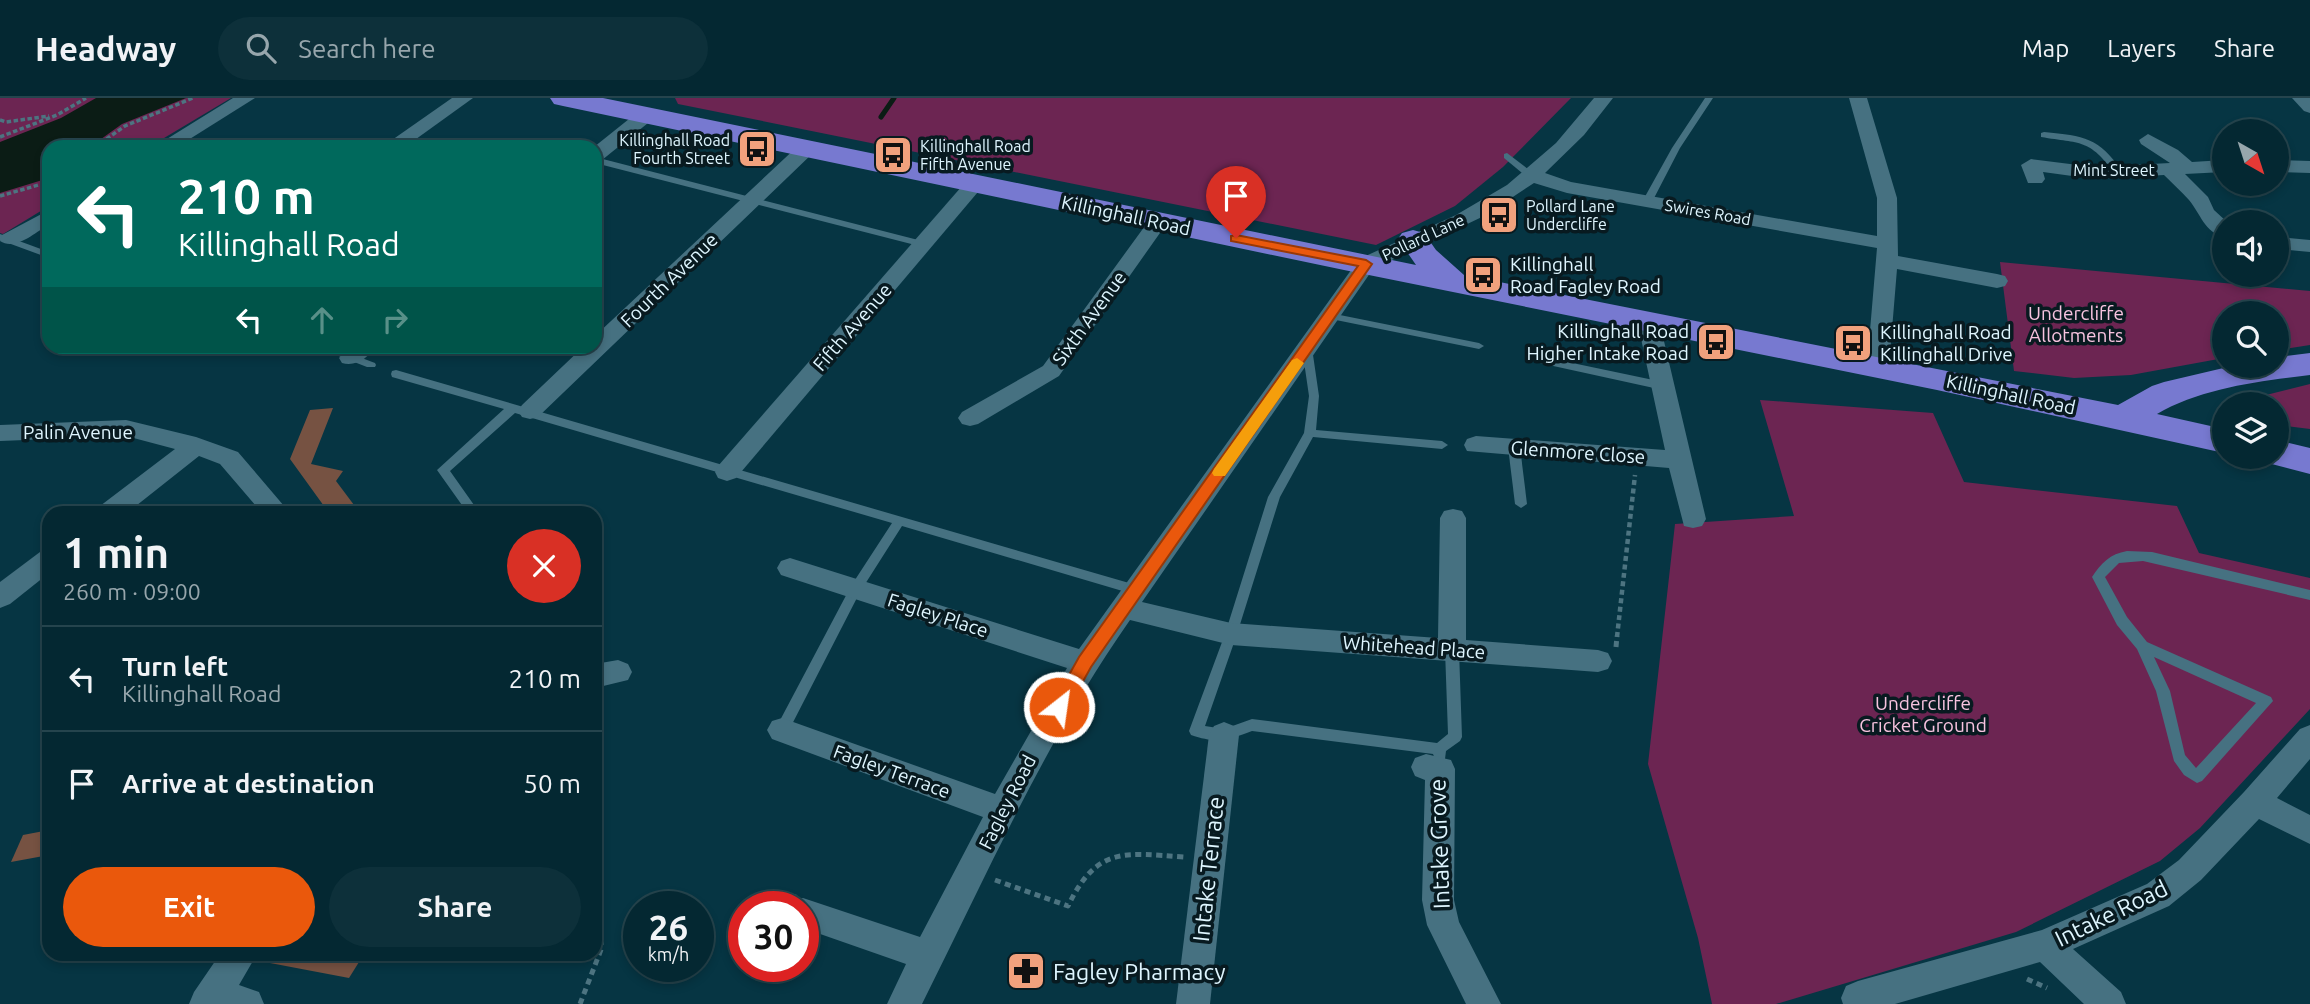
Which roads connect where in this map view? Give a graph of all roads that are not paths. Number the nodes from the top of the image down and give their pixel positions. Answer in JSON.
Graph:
{"nodes":[{"id":1,"x":246,"y":98,"type":"edge"},
{"id":2,"x":464,"y":98,"type":"edge"},
{"id":3,"x":563,"y":98,"type":"edge"},
{"id":4,"x":1604,"y":98,"type":"edge"},
{"id":5,"x":1709,"y":98,"type":"edge"},
{"id":6,"x":1858,"y":98,"type":"edge"},
{"id":7,"x":2301,"y":98,"type":"edge"},
{"id":8,"x":2310,"y":107,"type":"edge"},
{"id":9,"x":646,"y":115,"type":"junction"},
{"id":10,"x":2045,"y":135,"type":"dead end"},
{"id":11,"x":176,"y":140,"type":"edge"},
{"id":12,"x":403,"y":140,"type":"edge"},
{"id":13,"x":2148,"y":140,"type":"dead end"},
{"id":14,"x":807,"y":148,"type":"junction"},
{"id":15,"x":602,"y":152,"type":"edge"},
{"id":16,"x":1507,"y":156,"type":"dead end"},
{"id":17,"x":602,"y":160,"type":"edge"},
{"id":18,"x":2289,"y":166,"type":"edge"},
{"id":19,"x":2212,"y":167,"type":"edge"},
{"id":20,"x":2310,"y":167,"type":"edge"},
{"id":21,"x":2178,"y":169,"type":"junction"},
{"id":22,"x":2118,"y":172,"type":"junction"},
{"id":23,"x":1530,"y":175,"type":"junction"},
{"id":24,"x":2035,"y":179,"type":"dead end"},
{"id":25,"x":976,"y":182,"type":"junction"},
{"id":26,"x":752,"y":200,"type":"junction"},
{"id":27,"x":1647,"y":202,"type":"junction"},
{"id":28,"x":2212,"y":219,"type":"edge"},
{"id":29,"x":42,"y":220,"type":"edge"},
{"id":30,"x":1157,"y":223,"type":"junction"},
{"id":31,"x":2203,"y":237,"type":"dead end"},
{"id":32,"x":2212,"y":237,"type":"edge"},
{"id":33,"x":5,"y":238,"type":"edge"},
{"id":34,"x":1413,"y":239,"type":"junction"},
{"id":35,"x":923,"y":244,"type":"junction"},
{"id":36,"x":2289,"y":244,"type":"edge"},
{"id":37,"x":2310,"y":246,"type":"edge"},
{"id":38,"x":42,"y":252,"type":"edge"},
{"id":39,"x":1887,"y":252,"type":"junction"},
{"id":40,"x":1366,"y":264,"type":"junction"},
{"id":41,"x":1997,"y":281,"type":"dead end"},
{"id":42,"x":1453,"y":282,"type":"junction"},
{"id":43,"x":1329,"y":316,"type":"junction"},
{"id":44,"x":1648,"y":320,"type":"junction"},
{"id":45,"x":602,"y":336,"type":"edge"},
{"id":46,"x":1479,"y":346,"type":"dead end"},
{"id":47,"x":1307,"y":348,"type":"junction"},
{"id":48,"x":583,"y":354,"type":"edge"},
{"id":49,"x":1539,"y":360,"type":"dead end"},
{"id":50,"x":2310,"y":364,"type":"edge"},
{"id":51,"x":1878,"y":366,"type":"junction"},
{"id":52,"x":396,"y":374,"type":"dead end"},
{"id":53,"x":1663,"y":386,"type":"junction"},
{"id":54,"x":522,"y":409,"type":"junction"},
{"id":55,"x":970,"y":418,"type":"dead end"},
{"id":56,"x":2123,"y":418,"type":"junction"},
{"id":57,"x":0,"y":433,"type":"edge"},
{"id":58,"x":1310,"y":433,"type":"junction"},
{"id":59,"x":2212,"y":438,"type":"edge"},
{"id":60,"x":1442,"y":445,"type":"dead end"},
{"id":61,"x":1476,"y":445,"type":"dead end"},
{"id":62,"x":197,"y":446,"type":"junction"},
{"id":63,"x":1514,"y":447,"type":"junction"},
{"id":64,"x":2289,"y":456,"type":"edge"},
{"id":65,"x":1680,"y":460,"type":"junction"},
{"id":66,"x":2310,"y":461,"type":"edge"},
{"id":67,"x":727,"y":472,"type":"junction"},
{"id":68,"x":1521,"y":504,"type":"dead end"},
{"id":69,"x":468,"y":505,"type":"dead end"},
{"id":70,"x":119,"y":506,"type":"edge"},
{"id":71,"x":271,"y":506,"type":"edge"},
{"id":72,"x":1453,"y":518,"type":"dead end"},
{"id":73,"x":1693,"y":519,"type":"dead end"},
{"id":74,"x":899,"y":522,"type":"junction"},
{"id":75,"x":42,"y":564,"type":"edge"},
{"id":76,"x":790,"y":568,"type":"dead end"},
{"id":77,"x":855,"y":589,"type":"junction"},
{"id":78,"x":2310,"y":594,"type":"edge"},
{"id":79,"x":0,"y":597,"type":"edge"},
{"id":80,"x":1130,"y":599,"type":"junction"},
{"id":81,"x":1231,"y":634,"type":"junction"},
{"id":82,"x":2142,"y":646,"type":"junction"},
{"id":83,"x":1452,"y":650,"type":"junction"},
{"id":84,"x":1598,"y":661,"type":"road end"},
{"id":85,"x":1085,"y":662,"type":"junction"},
{"id":86,"x":782,"y":730,"type":"joint"},
{"id":87,"x":1224,"y":735,"type":"junction"},
{"id":88,"x":2310,"y":738,"type":"edge"},
{"id":89,"x":1435,"y":762,"type":"junction"},
{"id":90,"x":2255,"y":802,"type":"junction"},
{"id":91,"x":1003,"y":811,"type":"junction"},
{"id":92,"x":2310,"y":830,"type":"edge"},
{"id":93,"x":819,"y":918,"type":"edge"},
{"id":94,"x":2045,"y":945,"type":"junction"},
{"id":95,"x":928,"y":956,"type":"junction"},
{"id":96,"x":235,"y":961,"type":"edge"},
{"id":97,"x":209,"y":1000,"type":"edge"},
{"id":98,"x":1847,"y":1001,"type":"edge"},
{"id":99,"x":247,"y":1004,"type":"edge"},
{"id":100,"x":904,"y":1004,"type":"edge"},
{"id":101,"x":1193,"y":1004,"type":"edge"},
{"id":102,"x":1484,"y":1004,"type":"edge"},
{"id":103,"x":2109,"y":1004,"type":"edge"}],
"edges":[{"from":1,"to":11,"type":"street"},
{"from":2,"to":12,"type":"street"},
{"from":3,"to":9,"type":"highway","name":"Killinghall Road"},
{"from":4,"to":23,"type":"street","name":"Pollard Lane"},
{"from":5,"to":27,"type":"lane"},
{"from":6,"to":39,"type":"street"},
{"from":7,"to":8,"type":"street"},
{"from":9,"to":14,"type":"highway","name":"Killinghall Road"},
{"from":9,"to":15,"type":"street"},
{"from":10,"to":22,"type":"lane"},
{"from":13,"to":21,"type":"street"},
{"from":14,"to":25,"type":"highway","name":"Killinghall Road"},
{"from":14,"to":26,"type":"street","name":"Fourth Avenue"},
{"from":16,"to":23,"type":"lane"},
{"from":17,"to":26,"type":"lane"},
{"from":18,"to":20,"type":"street"},
{"from":19,"to":21,"type":"street","name":"Mint Street"},
{"from":21,"to":22,"type":"street","name":"Mint Street"},
{"from":21,"to":28,"type":"street","name":"Mint Street"},
{"from":22,"to":24,"type":"street","name":"Mint Street"},
{"from":23,"to":27,"type":"street","name":"Swires Road"},
{"from":23,"to":34,"type":"street","name":"Pollard Lane"},
{"from":25,"to":30,"type":"highway","name":"Killinghall Road"},
{"from":25,"to":35,"type":"street","name":"Fifth Avenue"},
{"from":26,"to":35,"type":"lane"},
{"from":26,"to":45,"type":"street","name":"Fourth Avenue"},
{"from":27,"to":39,"type":"street","name":"Swires Road"},
{"from":29,"to":33,"type":"street"},
{"from":30,"to":40,"type":"highway","name":"Killinghall Road"},
{"from":30,"to":55,"type":"street","name":"Sixth Avenue"},
{"from":31,"to":32,"type":"street"},
{"from":33,"to":38,"type":"lane"},
{"from":34,"to":40,"type":"street","name":"Pollard Lane"},
{"from":34,"to":42,"type":"highway"},
{"from":35,"to":67,"type":"street","name":"Fifth Avenue"},
{"from":36,"to":37,"type":"street"},
{"from":39,"to":41,"type":"street","name":"Swires Road"},
{"from":39,"to":51,"type":"street"},
{"from":40,"to":42,"type":"highway","name":"Killinghall Road"},
{"from":40,"to":43,"type":"street","name":"Fagley Road"},
{"from":42,"to":44,"type":"highway","name":"Killinghall Road"},
{"from":43,"to":46,"type":"lane"},
{"from":43,"to":47,"type":"street","name":"Fagley Road"},
{"from":44,"to":51,"type":"highway","name":"Killinghall Road"},
{"from":44,"to":53,"type":"street"},
{"from":47,"to":58,"type":"lane"},
{"from":47,"to":80,"type":"street","name":"Fagley Road"},
{"from":48,"to":54,"type":"street","name":"Fourth Avenue"},
{"from":49,"to":53,"type":"lane"},
{"from":50,"to":56,"type":"highway"},
{"from":51,"to":56,"type":"highway","name":"Killinghall Road"},
{"from":52,"to":54,"type":"lane"},
{"from":53,"to":65,"type":"street"},
{"from":54,"to":67,"type":"lane"},
{"from":54,"to":69,"type":"lane"},
{"from":56,"to":59,"type":"highway","name":"Killinghall Road"},
{"from":57,"to":62,"type":"street","name":"Palin Avenue"},
{"from":58,"to":60,"type":"lane"},
{"from":58,"to":81,"type":"lane"},
{"from":61,"to":63,"type":"street","name":"Glenmore Close"},
{"from":62,"to":70,"type":"street"},
{"from":62,"to":71,"type":"street","name":"Palin Avenue"},
{"from":63,"to":65,"type":"street","name":"Glenmore Close"},
{"from":63,"to":68,"type":"lane"},
{"from":64,"to":66,"type":"highway"},
{"from":65,"to":73,"type":"street"},
{"from":67,"to":74,"type":"lane"},
{"from":72,"to":83,"type":"street"},
{"from":74,"to":77,"type":"lane"},
{"from":74,"to":80,"type":"lane"},
{"from":75,"to":79,"type":"street"},
{"from":76,"to":77,"type":"street","name":"Fagley Place"},
{"from":77,"to":85,"type":"street","name":"Fagley Place"},
{"from":77,"to":86,"type":"lane"},
{"from":78,"to":82,"type":"lane"},
{"from":80,"to":81,"type":"street","name":"Whitehead Place"},
{"from":80,"to":85,"type":"street","name":"Fagley Road"},
{"from":81,"to":83,"type":"street","name":"Whitehead Place"},
{"from":81,"to":87,"type":"lane"},
{"from":82,"to":82,"type":"lane"},
{"from":83,"to":84,"type":"street","name":"Whitehead Place"},
{"from":83,"to":89,"type":"lane"},
{"from":85,"to":91,"type":"street","name":"Fagley Road"},
{"from":86,"to":91,"type":"street","name":"Fagley Terrace"},
{"from":87,"to":89,"type":"lane"},
{"from":87,"to":101,"type":"street","name":"Intake Terrace"},
{"from":88,"to":90,"type":"street","name":"Intake Road"},
{"from":89,"to":102,"type":"street","name":"Intake Grove"},
{"from":90,"to":92,"type":"street"},
{"from":90,"to":94,"type":"street","name":"Intake Road"},
{"from":91,"to":95,"type":"street","name":"Fagley Road"},
{"from":93,"to":95,"type":"street"},
{"from":94,"to":98,"type":"street","name":"Intake Road"},
{"from":94,"to":103,"type":"street"},
{"from":95,"to":100,"type":"street","name":"Fagley Road"},
{"from":96,"to":97,"type":"street"},
{"from":97,"to":99,"type":"street"}]}
